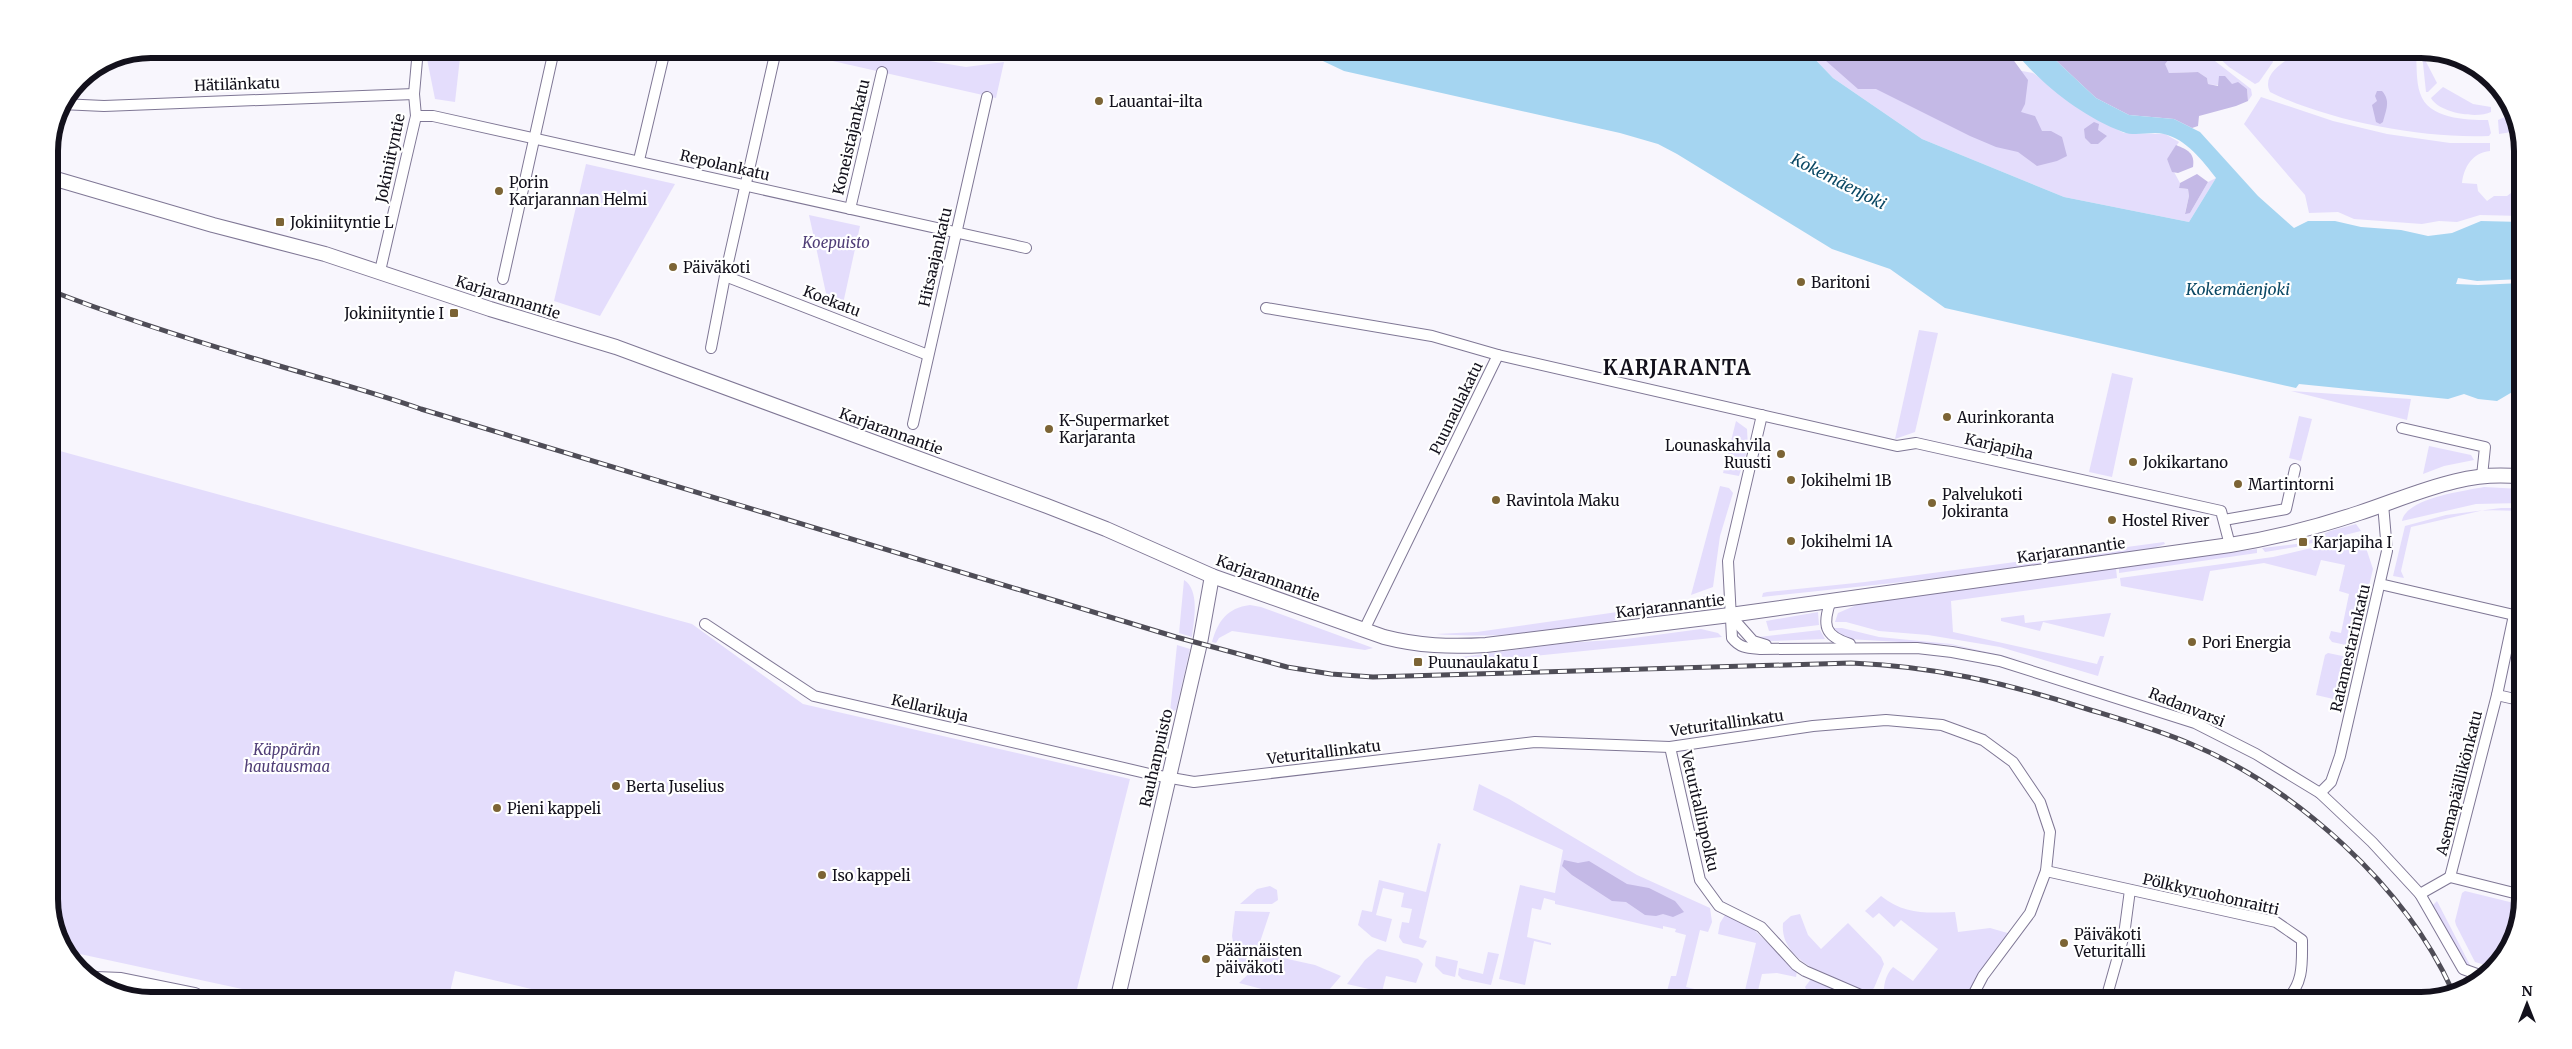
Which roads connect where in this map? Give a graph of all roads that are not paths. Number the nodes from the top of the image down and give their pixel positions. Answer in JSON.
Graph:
{"nodes":[{"id":1,"x":417,"y":58,"type":"edge"},
{"id":2,"x":552,"y":58,"type":"edge"},
{"id":3,"x":663,"y":58,"type":"edge"},
{"id":4,"x":774,"y":58,"type":"edge"},
{"id":5,"x":882,"y":72,"type":"dead end"},
{"id":6,"x":414,"y":94,"type":"junction"},
{"id":7,"x":987,"y":97,"type":"dead end"},
{"id":8,"x":70,"y":104,"type":"edge"},
{"id":9,"x":416,"y":116,"type":"junction"},
{"id":10,"x":535,"y":137,"type":"junction"},
{"id":11,"x":639,"y":160,"type":"junction"},
{"id":12,"x":58,"y":181,"type":"edge"},
{"id":13,"x":746,"y":185,"type":"junction"},
{"id":14,"x":850,"y":209,"type":"junction"},
{"id":15,"x":955,"y":233,"type":"junction"},
{"id":16,"x":1026,"y":248,"type":"dead end"},
{"id":17,"x":380,"y":271,"type":"junction"},
{"id":18,"x":725,"y":276,"type":"junction"},
{"id":19,"x":503,"y":279,"type":"dead end"},
{"id":20,"x":1266,"y":308,"type":"dead end"},
{"id":21,"x":711,"y":348,"type":"dead end"},
{"id":22,"x":928,"y":355,"type":"junction"},
{"id":23,"x":1498,"y":355,"type":"junction"},
{"id":24,"x":1762,"y":415,"type":"junction"},
{"id":25,"x":912,"y":424,"type":"dead end"},
{"id":26,"x":2402,"y":428,"type":"dead end"},
{"id":27,"x":2295,"y":469,"type":"dead end"},
{"id":28,"x":2482,"y":476,"type":"junction"},
{"id":29,"x":2514,"y":476,"type":"edge"},
{"id":30,"x":2383,"y":504,"type":"junction"},
{"id":31,"x":2224,"y":520,"type":"junction"},
{"id":32,"x":2230,"y":545,"type":"junction"},
{"id":33,"x":1212,"y":576,"type":"junction"},
{"id":34,"x":2380,"y":584,"type":"junction"},
{"id":35,"x":1831,"y":600,"type":"junction"},
{"id":36,"x":2514,"y":614,"type":"edge"},
{"id":37,"x":1730,"y":615,"type":"junction"},
{"id":38,"x":704,"y":624,"type":"dead end"},
{"id":39,"x":2514,"y":627,"type":"edge"},
{"id":40,"x":1364,"y":630,"type":"junction"},
{"id":41,"x":1858,"y":647,"type":"junction"},
{"id":42,"x":2497,"y":695,"type":"junction"},
{"id":43,"x":2514,"y":699,"type":"edge"},
{"id":44,"x":1670,"y":747,"type":"junction"},
{"id":45,"x":1168,"y":778,"type":"junction"},
{"id":46,"x":2320,"y":793,"type":"junction"},
{"id":47,"x":2046,"y":871,"type":"junction"},
{"id":48,"x":2450,"y":877,"type":"junction"},
{"id":49,"x":2130,"y":890,"type":"junction"},
{"id":50,"x":2514,"y":893,"type":"edge"},
{"id":51,"x":2420,"y":894,"type":"junction"},
{"id":52,"x":1128,"y":946,"type":"junction"},
{"id":53,"x":2476,"y":974,"type":"edge"},
{"id":54,"x":105,"y":979,"type":"edge"},
{"id":55,"x":154,"y":990,"type":"edge"},
{"id":56,"x":170,"y":992,"type":"edge"},
{"id":57,"x":1110,"y":992,"type":"edge"},
{"id":58,"x":1119,"y":992,"type":"edge"},
{"id":59,"x":1854,"y":992,"type":"edge"},
{"id":60,"x":1975,"y":992,"type":"edge"},
{"id":61,"x":2108,"y":992,"type":"edge"},
{"id":62,"x":2294,"y":992,"type":"edge"}],
"edges":[{"from":1,"to":6,"type":"street","name":"Jokiniityntie"},
{"from":2,"to":10,"type":"street"},
{"from":3,"to":11,"type":"street"},
{"from":4,"to":13,"type":"street"},
{"from":5,"to":14,"type":"street","name":"Koneistajankatu"},
{"from":6,"to":8,"type":"street","name":"Hätilänkatu"},
{"from":6,"to":9,"type":"street","name":"Jokiniityntie"},
{"from":7,"to":15,"type":"street","name":"Hitsaajankatu"},
{"from":9,"to":10,"type":"street","name":"Repolankatu"},
{"from":9,"to":17,"type":"street","name":"Jokiniityntie"},
{"from":10,"to":11,"type":"street","name":"Repolankatu"},
{"from":10,"to":19,"type":"street"},
{"from":11,"to":13,"type":"street","name":"Repolankatu"},
{"from":12,"to":17,"type":"main road","name":"Karjarannantie"},
{"from":13,"to":14,"type":"street","name":"Repolankatu"},
{"from":13,"to":18,"type":"street"},
{"from":14,"to":15,"type":"street","name":"Repolankatu"},
{"from":15,"to":16,"type":"street","name":"Repolankatu"},
{"from":15,"to":22,"type":"street","name":"Hitsaajankatu"},
{"from":17,"to":33,"type":"main road","name":"Karjarannantie"},
{"from":18,"to":21,"type":"street"},
{"from":18,"to":22,"type":"street","name":"Koekatu"},
{"from":20,"to":23,"type":"street"},
{"from":22,"to":25,"type":"street","name":"Hitsaajankatu"},
{"from":23,"to":24,"type":"street","name":"Puunaulakatu"},
{"from":23,"to":40,"type":"street","name":"Puunaulakatu"},
{"from":24,"to":31,"type":"street","name":"Karjapiha"},
{"from":24,"to":37,"type":"street"},
{"from":26,"to":28,"type":"street"},
{"from":27,"to":31,"type":"street"},
{"from":28,"to":29,"type":"main road","name":"Karjarannantie"},
{"from":28,"to":30,"type":"main road","name":"Karjarannantie"},
{"from":30,"to":32,"type":"main road","name":"Karjarannantie"},
{"from":30,"to":34,"type":"street","name":"Ratamestarinkatu"},
{"from":31,"to":32,"type":"street"},
{"from":32,"to":35,"type":"main road","name":"Karjarannantie"},
{"from":33,"to":40,"type":"main road","name":"Karjarannantie"},
{"from":33,"to":45,"type":"main road","name":"Rauhanpuisto"},
{"from":34,"to":36,"type":"street"},
{"from":34,"to":46,"type":"street","name":"Ratamestarinkatu"},
{"from":35,"to":37,"type":"main road","name":"Karjarannantie"},
{"from":35,"to":41,"type":"street","name":"Radanvarsi"},
{"from":37,"to":40,"type":"main road","name":"Karjarannantie"},
{"from":37,"to":41,"type":"street","name":"Radanvarsi"},
{"from":38,"to":45,"type":"street","name":"Kellarikuja"},
{"from":39,"to":42,"type":"street","name":"Asemapäällikönkatu"},
{"from":41,"to":46,"type":"street","name":"Radanvarsi"},
{"from":42,"to":43,"type":"street"},
{"from":42,"to":48,"type":"street","name":"Asemapäällikönkatu"},
{"from":44,"to":45,"type":"street","name":"Veturitallinkatu"},
{"from":44,"to":47,"type":"street","name":"Veturitallinkatu"},
{"from":44,"to":59,"type":"street","name":"Veturitallinpolku"},
{"from":45,"to":52,"type":"main road","name":"Rauhanpuisto"},
{"from":46,"to":51,"type":"street","name":"Radanvarsi"},
{"from":47,"to":49,"type":"street","name":"Pölkkyruohonraitti"},
{"from":47,"to":60,"type":"street","name":"Veturitallinkatu"},
{"from":48,"to":50,"type":"street"},
{"from":48,"to":51,"type":"street"},
{"from":49,"to":61,"type":"street"},
{"from":49,"to":62,"type":"street","name":"Pölkkyruohonraitti"},
{"from":51,"to":53,"type":"street","name":"Radanvarsi"},
{"from":52,"to":57,"type":"main road","name":"Rauhanpuisto"},
{"from":52,"to":58,"type":"main road","name":"Rauhanpuisto"},
{"from":54,"to":55,"type":"main road"},
{"from":55,"to":56,"type":"main road"}]}
